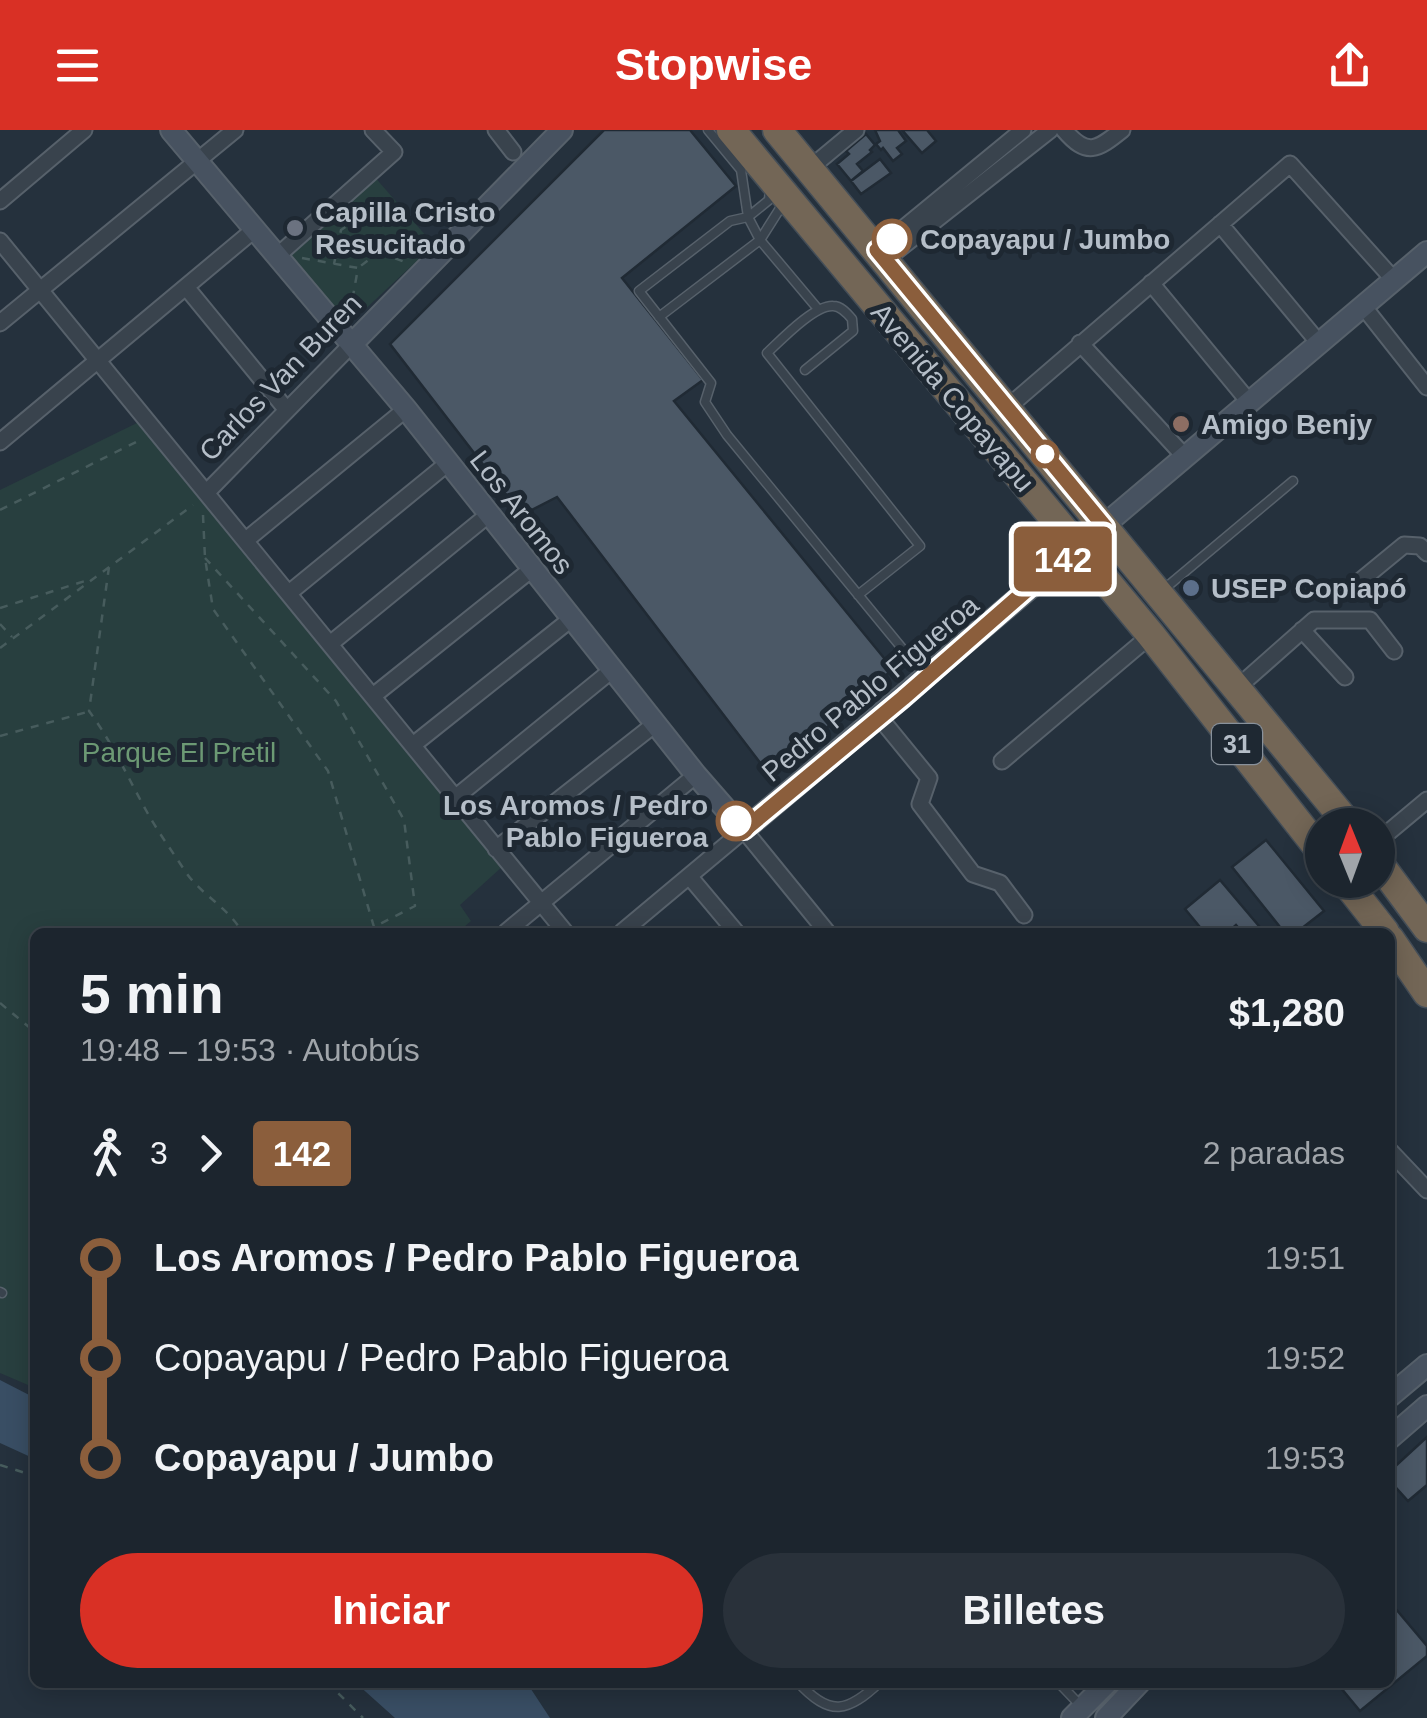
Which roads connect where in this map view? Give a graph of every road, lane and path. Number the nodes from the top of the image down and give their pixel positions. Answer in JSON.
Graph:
{"nodes":[{"id":1,"x":84,"y":130,"type":"edge"},
{"id":2,"x":170,"y":130,"type":"edge"},
{"id":3,"x":235,"y":130,"type":"edge"},
{"id":4,"x":373,"y":130,"type":"edge"},
{"id":5,"x":496,"y":130,"type":"edge"},
{"id":6,"x":562,"y":130,"type":"edge"},
{"id":7,"x":708,"y":130,"type":"edge"},
{"id":8,"x":731,"y":130,"type":"edge"},
{"id":9,"x":777,"y":130,"type":"edge"},
{"id":10,"x":856,"y":130,"type":"edge"},
{"id":11,"x":1023,"y":130,"type":"edge"},
{"id":12,"x":1050,"y":130,"type":"edge"},
{"id":13,"x":1064,"y":130,"type":"edge"},
{"id":14,"x":1122,"y":130,"type":"edge"},
{"id":15,"x":513,"y":152,"type":"dead end"},
{"id":16,"x":196,"y":162,"type":"junction"},
{"id":17,"x":809,"y":169,"type":"junction"},
{"id":18,"x":765,"y":172,"type":"junction"},
{"id":19,"x":0,"y":200,"type":"edge"},
{"id":20,"x":800,"y":214,"type":"junction"},
{"id":21,"x":748,"y":218,"type":"junction"},
{"id":22,"x":1220,"y":224,"type":"junction"},
{"id":23,"x":255,"y":229,"type":"junction"},
{"id":24,"x":760,"y":240,"type":"junction"},
{"id":25,"x":0,"y":241,"type":"edge"},
{"id":26,"x":378,"y":252,"type":"junction"},
{"id":27,"x":1427,"y":252,"type":"edge"},
{"id":28,"x":881,"y":255,"type":"junction"},
{"id":29,"x":276,"y":256,"type":"junction"},
{"id":30,"x":302,"y":258,"type":"dead end"},
{"id":31,"x":334,"y":264,"type":"junction"},
{"id":32,"x":412,"y":265,"type":"dead end"},
{"id":33,"x":358,"y":268,"type":"junction"},
{"id":34,"x":1394,"y":280,"type":"junction"},
{"id":35,"x":1151,"y":282,"type":"junction"},
{"id":36,"x":186,"y":287,"type":"junction"},
{"id":37,"x":40,"y":289,"type":"junction"},
{"id":38,"x":1364,"y":306,"type":"junction"},
{"id":39,"x":362,"y":308,"type":"dead end"},
{"id":40,"x":818,"y":309,"type":"junction"},
{"id":41,"x":659,"y":317,"type":"junction"},
{"id":42,"x":0,"y":322,"type":"edge"},
{"id":43,"x":1320,"y":343,"type":"junction"},
{"id":44,"x":352,"y":344,"type":"junction"},
{"id":45,"x":1080,"y":344,"type":"junction"},
{"id":46,"x":98,"y":359,"type":"junction"},
{"id":47,"x":805,"y":370,"type":"dead end"},
{"id":48,"x":978,"y":372,"type":"junction"},
{"id":49,"x":1427,"y":388,"type":"edge"},
{"id":50,"x":950,"y":394,"type":"junction"},
{"id":51,"x":1250,"y":402,"type":"junction"},
{"id":52,"x":1007,"y":408,"type":"junction"},
{"id":53,"x":286,"y":409,"type":"junction"},
{"id":54,"x":406,"y":409,"type":"junction"},
{"id":55,"x":156,"y":431,"type":"junction"},
{"id":56,"x":0,"y":442,"type":"edge"},
{"id":57,"x":1185,"y":457,"type":"junction"},
{"id":58,"x":448,"y":463,"type":"junction"},
{"id":59,"x":1293,"y":482,"type":"dead end"},
{"id":60,"x":206,"y":492,"type":"junction"},
{"id":61,"x":0,"y":510,"type":"edge"},
{"id":62,"x":488,"y":515,"type":"junction"},
{"id":63,"x":1105,"y":527,"type":"junction"},
{"id":64,"x":246,"y":540,"type":"junction"},
{"id":65,"x":1077,"y":546,"type":"junction"},
{"id":66,"x":1425,"y":546,"type":"edge"},
{"id":67,"x":205,"y":558,"type":"junction"},
{"id":68,"x":109,"y":567,"type":"junction"},
{"id":69,"x":533,"y":568,"type":"junction"},
{"id":70,"x":94,"y":578,"type":"junction"},
{"id":71,"x":1348,"y":590,"type":"dead end"},
{"id":72,"x":289,"y":593,"type":"junction"},
{"id":73,"x":1159,"y":593,"type":"junction"},
{"id":74,"x":858,"y":594,"type":"junction"},
{"id":75,"x":0,"y":608,"type":"edge"},
{"id":76,"x":571,"y":619,"type":"junction"},
{"id":77,"x":0,"y":624,"type":"edge"},
{"id":78,"x":1302,"y":630,"type":"junction"},
{"id":79,"x":1151,"y":635,"type":"junction"},
{"id":80,"x":13,"y":638,"type":"junction"},
{"id":81,"x":330,"y":644,"type":"junction"},
{"id":82,"x":0,"y":648,"type":"edge"},
{"id":83,"x":1394,"y":650,"type":"dead end"},
{"id":84,"x":612,"y":670,"type":"junction"},
{"id":85,"x":1345,"y":677,"type":"dead end"},
{"id":86,"x":926,"y":678,"type":"junction"},
{"id":87,"x":1237,"y":688,"type":"junction"},
{"id":88,"x":372,"y":696,"type":"junction"},
{"id":89,"x":88,"y":711,"type":"junction"},
{"id":90,"x":880,"y":718,"type":"junction"},
{"id":91,"x":655,"y":724,"type":"junction"},
{"id":92,"x":0,"y":736,"type":"edge"},
{"id":93,"x":413,"y":746,"type":"junction"},
{"id":94,"x":1002,"y":761,"type":"dead end"},
{"id":95,"x":696,"y":775,"type":"junction"},
{"id":96,"x":455,"y":798,"type":"junction"},
{"id":97,"x":1427,"y":800,"type":"edge"},
{"id":98,"x":1336,"y":808,"type":"edge"},
{"id":99,"x":1395,"y":827,"type":"edge"},
{"id":100,"x":744,"y":830,"type":"junction"},
{"id":101,"x":1305,"y":831,"type":"edge"},
{"id":102,"x":496,"y":848,"type":"junction"},
{"id":103,"x":689,"y":876,"type":"junction"},
{"id":104,"x":1395,"y":885,"type":"edge"},
{"id":105,"x":1358,"y":898,"type":"edge"},
{"id":106,"x":540,"y":902,"type":"junction"},
{"id":107,"x":1024,"y":915,"type":"dead end"},
{"id":108,"x":638,"y":918,"type":"junction"},
{"id":109,"x":374,"y":926,"type":"joint"},
{"id":110,"x":239,"y":928,"type":"edge"},
{"id":111,"x":511,"y":928,"type":"edge"},
{"id":112,"x":562,"y":928,"type":"edge"},
{"id":113,"x":627,"y":928,"type":"edge"},
{"id":114,"x":647,"y":928,"type":"edge"},
{"id":115,"x":733,"y":928,"type":"edge"},
{"id":116,"x":824,"y":928,"type":"edge"},
{"id":117,"x":1382,"y":928,"type":"edge"},
{"id":118,"x":1427,"y":928,"type":"edge"},
{"id":119,"x":1399,"y":971,"type":"edge"},
{"id":120,"x":1427,"y":993,"type":"edge"},
{"id":121,"x":0,"y":1002,"type":"edge"},
{"id":122,"x":30,"y":1028,"type":"edge"},
{"id":123,"x":1395,"y":1156,"type":"edge"},
{"id":124,"x":1427,"y":1190,"type":"edge"},
{"id":125,"x":1427,"y":1366,"type":"edge"},
{"id":126,"x":1395,"y":1392,"type":"edge"},
{"id":127,"x":1427,"y":1406,"type":"edge"},
{"id":128,"x":1395,"y":1434,"type":"edge"},
{"id":129,"x":0,"y":1466,"type":"edge"},
{"id":130,"x":30,"y":1475,"type":"edge"},
{"id":131,"x":333,"y":1688,"type":"edge"},
{"id":132,"x":803,"y":1688,"type":"edge"},
{"id":133,"x":874,"y":1688,"type":"edge"},
{"id":134,"x":1062,"y":1688,"type":"edge"},
{"id":135,"x":1102,"y":1688,"type":"edge"},
{"id":136,"x":1133,"y":1688,"type":"edge"},
{"id":137,"x":1078,"y":1713,"type":"edge"},
{"id":138,"x":364,"y":1718,"type":"edge"},
{"id":139,"x":1106,"y":1718,"type":"edge"}],
"edges":[{"from":1,"to":19,"type":"street"},
{"from":2,"to":16,"type":"street","name":"Los Aromos"},
{"from":3,"to":16,"type":"street"},
{"from":4,"to":29,"type":"street"},
{"from":5,"to":15,"type":"street"},
{"from":6,"to":44,"type":"street","name":"Carlos Van Buren"},
{"from":7,"to":21,"type":"lane"},
{"from":8,"to":18,"type":"highway","name":"Avenida Copayapu","number":"31"},
{"from":9,"to":17,"type":"highway","name":"Avenida Copayapu","number":"31"},
{"from":10,"to":17,"type":"street"},
{"from":11,"to":28,"type":"street"},
{"from":12,"to":28,"type":"street"},
{"from":13,"to":14,"type":"street"},
{"from":16,"to":23,"type":"street","name":"Los Aromos"},
{"from":16,"to":37,"type":"street"},
{"from":17,"to":28,"type":"highway","name":"Avenida Copayapu","number":"31"},
{"from":18,"to":20,"type":"highway","name":"Avenida Copayapu","number":"31"},
{"from":18,"to":21,"type":"lane"},
{"from":20,"to":24,"type":"lane"},
{"from":20,"to":50,"type":"highway","name":"Avenida Copayapu","number":"31"},
{"from":21,"to":24,"type":"lane"},
{"from":21,"to":41,"type":"lane"},
{"from":22,"to":34,"type":"street"},
{"from":22,"to":35,"type":"street"},
{"from":22,"to":43,"type":"street"},
{"from":23,"to":29,"type":"street","name":"Los Aromos"},
{"from":23,"to":36,"type":"street"},
{"from":24,"to":40,"type":"lane"},
{"from":24,"to":41,"type":"lane"},
{"from":25,"to":37,"type":"street"},
{"from":26,"to":31,"type":"path"},
{"from":26,"to":32,"type":"path"},
{"from":26,"to":33,"type":"path"},
{"from":27,"to":34,"type":"street","name":"Pedro Pablo Figueroa"},
{"from":28,"to":48,"type":"highway","name":"Avenida Copayapu","number":"31"},
{"from":29,"to":44,"type":"street","name":"Los Aromos"},
{"from":30,"to":31,"type":"path"},
{"from":31,"to":33,"type":"path"},
{"from":33,"to":39,"type":"path"},
{"from":34,"to":38,"type":"street","name":"Pedro Pablo Figueroa"},
{"from":35,"to":45,"type":"street"},
{"from":35,"to":51,"type":"street"},
{"from":36,"to":46,"type":"street"},
{"from":36,"to":53,"type":"street"},
{"from":37,"to":42,"type":"street"},
{"from":37,"to":46,"type":"street"},
{"from":38,"to":43,"type":"street","name":"Pedro Pablo Figueroa"},
{"from":38,"to":49,"type":"street"},
{"from":40,"to":47,"type":"lane"},
{"from":40,"to":74,"type":"lane"},
{"from":41,"to":74,"type":"lane"},
{"from":43,"to":51,"type":"street","name":"Pedro Pablo Figueroa"},
{"from":44,"to":53,"type":"street","name":"Carlos Van Buren"},
{"from":44,"to":54,"type":"street","name":"Los Aromos"},
{"from":45,"to":52,"type":"street"},
{"from":45,"to":57,"type":"street"},
{"from":46,"to":55,"type":"street"},
{"from":46,"to":56,"type":"street"},
{"from":48,"to":50,"type":"highway"},
{"from":48,"to":52,"type":"highway","name":"Avenida Copayapu","number":"31"},
{"from":50,"to":65,"type":"highway","name":"Avenida Copayapu","number":"31"},
{"from":51,"to":57,"type":"street","name":"Pedro Pablo Figueroa"},
{"from":52,"to":63,"type":"highway","name":"Avenida Copayapu","number":"31"},
{"from":53,"to":60,"type":"street","name":"Carlos Van Buren"},
{"from":54,"to":58,"type":"street","name":"Los Aromos"},
{"from":54,"to":64,"type":"street"},
{"from":55,"to":60,"type":"street"},
{"from":55,"to":61,"type":"path"},
{"from":57,"to":63,"type":"street","name":"Pedro Pablo Figueroa"},
{"from":58,"to":62,"type":"street","name":"Los Aromos"},
{"from":58,"to":72,"type":"street"},
{"from":59,"to":73,"type":"lane"},
{"from":60,"to":64,"type":"street"},
{"from":62,"to":69,"type":"street","name":"Los Aromos"},
{"from":62,"to":81,"type":"street"},
{"from":63,"to":65,"type":"street","name":"Pedro Pablo Figueroa"},
{"from":63,"to":73,"type":"highway","name":"Avenida Copayapu","number":"31"},
{"from":64,"to":72,"type":"street"},
{"from":65,"to":79,"type":"highway","name":"Avenida Copayapu","number":"31"},
{"from":65,"to":86,"type":"street","name":"Pedro Pablo Figueroa"},
{"from":66,"to":71,"type":"street"},
{"from":67,"to":68,"type":"path"},
{"from":67,"to":109,"type":"path"},
{"from":67,"to":109,"type":"path"},
{"from":68,"to":70,"type":"path"},
{"from":68,"to":89,"type":"path"},
{"from":69,"to":76,"type":"street","name":"Los Aromos"},
{"from":69,"to":88,"type":"street"},
{"from":70,"to":75,"type":"path"},
{"from":70,"to":80,"type":"path"},
{"from":72,"to":81,"type":"street"},
{"from":73,"to":87,"type":"highway","name":"Avenida Copayapu","number":"31"},
{"from":74,"to":86,"type":"lane"},
{"from":76,"to":84,"type":"street","name":"Los Aromos"},
{"from":76,"to":93,"type":"street"},
{"from":77,"to":80,"type":"path"},
{"from":78,"to":83,"type":"street"},
{"from":78,"to":85,"type":"street"},
{"from":78,"to":87,"type":"street"},
{"from":79,"to":94,"type":"street"},
{"from":79,"to":101,"type":"highway","name":"Avenida Copayapu","number":"31"},
{"from":80,"to":82,"type":"path"},
{"from":81,"to":88,"type":"street"},
{"from":84,"to":91,"type":"street","name":"Los Aromos"},
{"from":84,"to":96,"type":"street"},
{"from":86,"to":90,"type":"street","name":"Pedro Pablo Figueroa"},
{"from":87,"to":98,"type":"highway","name":"Avenida Copayapu","number":"31"},
{"from":88,"to":93,"type":"street"},
{"from":89,"to":92,"type":"path"},
{"from":89,"to":110,"type":"path"},
{"from":90,"to":100,"type":"street","name":"Pedro Pablo Figueroa"},
{"from":90,"to":107,"type":"street"},
{"from":91,"to":95,"type":"street","name":"Los Aromos"},
{"from":91,"to":102,"type":"street"},
{"from":93,"to":96,"type":"street"},
{"from":95,"to":100,"type":"street","name":"Los Aromos"},
{"from":95,"to":106,"type":"street"},
{"from":96,"to":102,"type":"street"},
{"from":97,"to":99,"type":"street"},
{"from":100,"to":103,"type":"street","name":"Pedro Pablo Figueroa"},
{"from":100,"to":116,"type":"street","name":"Los Aromos"},
{"from":102,"to":106,"type":"street"},
{"from":103,"to":108,"type":"street","name":"Pedro Pablo Figueroa"},
{"from":103,"to":115,"type":"street"},
{"from":104,"to":118,"type":"highway"},
{"from":105,"to":117,"type":"highway"},
{"from":106,"to":111,"type":"street"},
{"from":106,"to":112,"type":"street"},
{"from":108,"to":113,"type":"street","name":"Pedro Pablo Figueroa"},
{"from":108,"to":114,"type":"street"},
{"from":119,"to":120,"type":"highway"},
{"from":121,"to":122,"type":"path"},
{"from":123,"to":124,"type":"street"},
{"from":125,"to":126,"type":"street"},
{"from":127,"to":128,"type":"street"},
{"from":129,"to":130,"type":"path"},
{"from":131,"to":138,"type":"path"},
{"from":132,"to":133,"type":"lane"},
{"from":134,"to":137,"type":"lane"},
{"from":135,"to":137,"type":"street"},
{"from":136,"to":139,"type":"street"}]}
